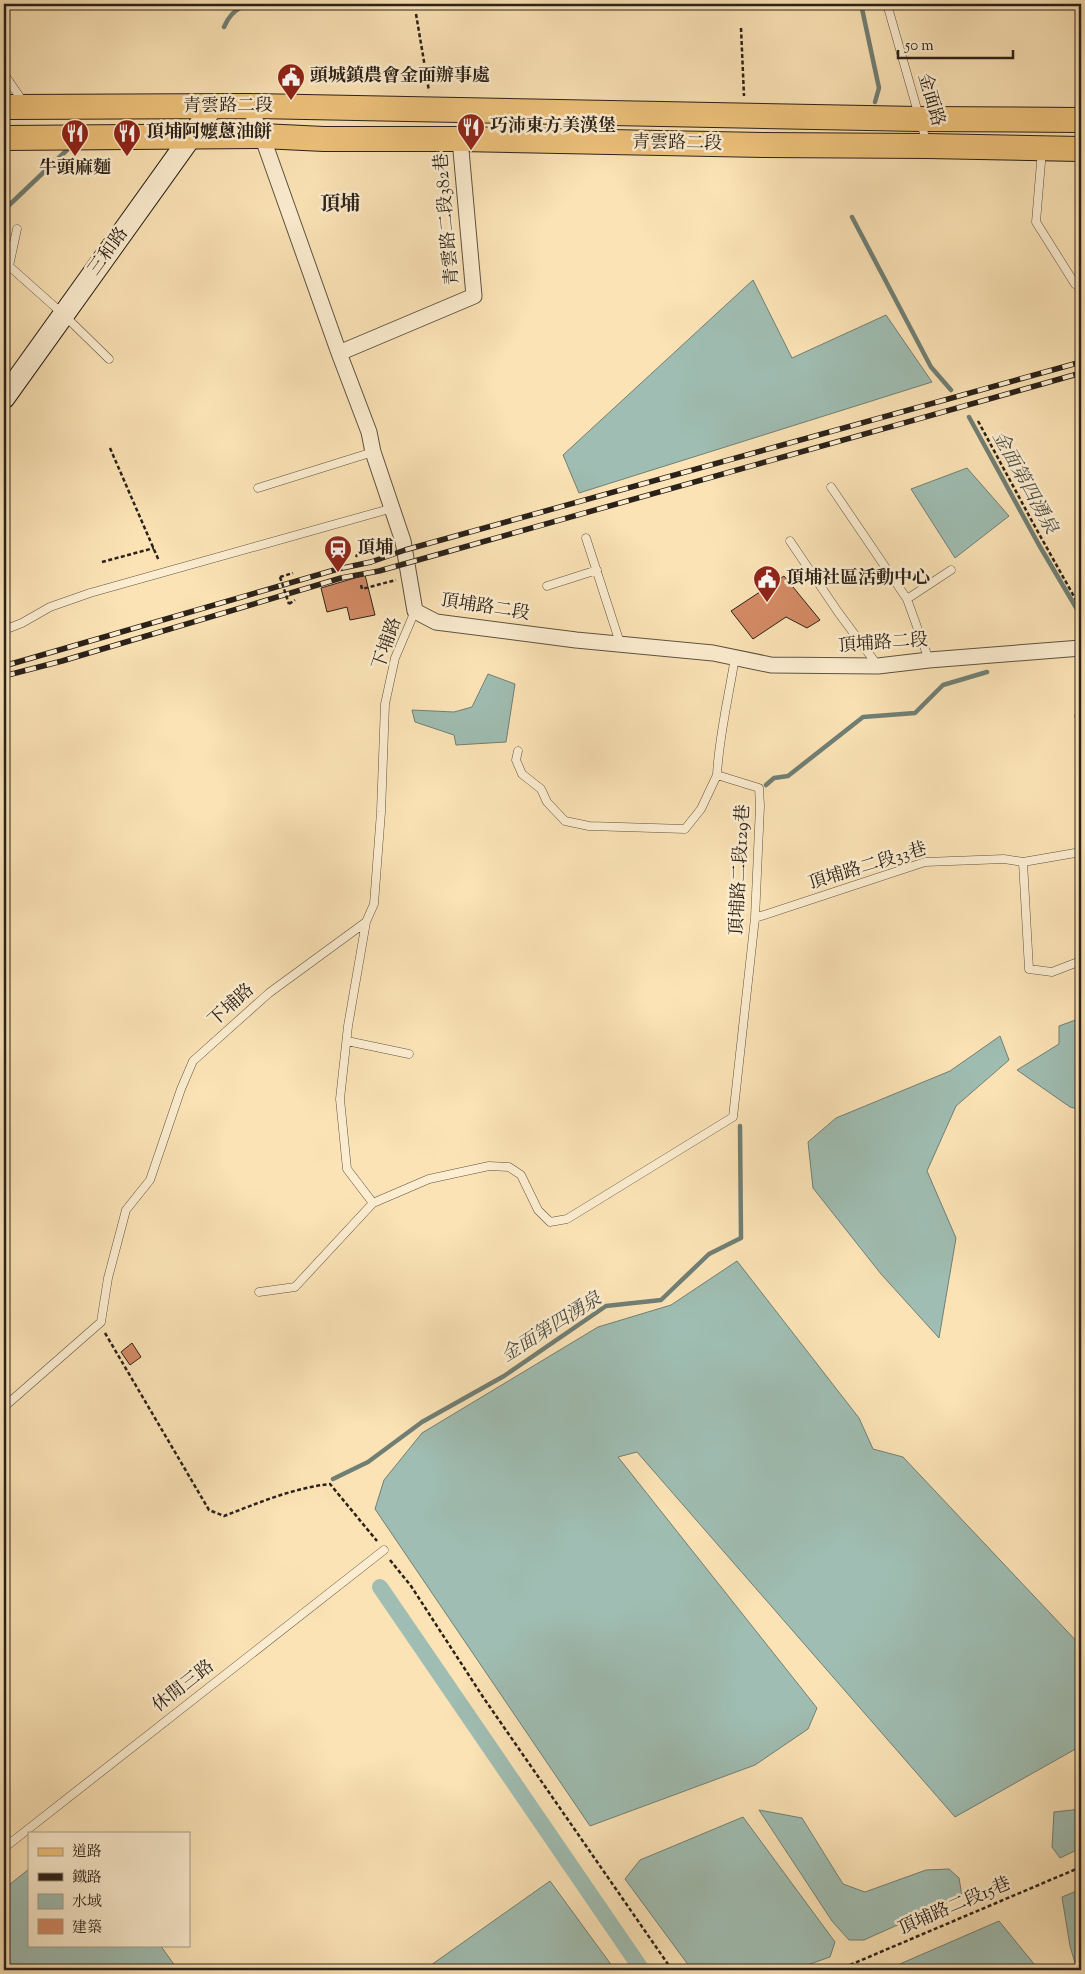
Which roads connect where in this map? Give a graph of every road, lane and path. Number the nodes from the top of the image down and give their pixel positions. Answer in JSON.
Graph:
{"nodes":[{"id":1,"x":887,"y":4,"type":"edge"},
{"id":2,"x":416,"y":14,"type":"dead end"},
{"id":3,"x":741,"y":28,"type":"dead end"},
{"id":4,"x":4,"y":74,"type":"edge"},
{"id":5,"x":213,"y":106,"type":"junction"},
{"id":6,"x":249,"y":106,"type":"junction"},
{"id":7,"x":15,"y":107,"type":"edge"},
{"id":8,"x":433,"y":110,"type":"junction"},
{"id":9,"x":745,"y":115,"type":"junction"},
{"id":10,"x":919,"y":119,"type":"junction"},
{"id":11,"x":1081,"y":120,"type":"edge"},
{"id":12,"x":262,"y":136,"type":"junction"},
{"id":13,"x":4,"y":138,"type":"edge"},
{"id":14,"x":190,"y":138,"type":"junction"},
{"id":15,"x":460,"y":139,"type":"junction"},
{"id":16,"x":927,"y":146,"type":"junction"},
{"id":17,"x":1042,"y":148,"type":"junction"},
{"id":18,"x":1081,"y":149,"type":"edge"},
{"id":19,"x":17,"y":229,"type":"dead end"},
{"id":20,"x":1075,"y":284,"type":"dead end"},
{"id":21,"x":64,"y":315,"type":"junction"},
{"id":22,"x":339,"y":353,"type":"junction"},
{"id":23,"x":109,"y":359,"type":"dead end"},
{"id":24,"x":4,"y":398,"type":"edge"},
{"id":25,"x":978,"y":421,"type":"dead end"},
{"id":26,"x":110,"y":448,"type":"dead end"},
{"id":27,"x":373,"y":452,"type":"junction"},
{"id":28,"x":831,"y":487,"type":"dead end"},
{"id":29,"x":258,"y":488,"type":"dead end"},
{"id":30,"x":393,"y":508,"type":"junction"},
{"id":31,"x":586,"y":538,"type":"dead end"},
{"id":32,"x":403,"y":541,"type":"junction"},
{"id":33,"x":790,"y":541,"type":"dead end"},
{"id":34,"x":154,"y":548,"type":"junction"},
{"id":35,"x":356,"y":557,"type":"dead end"},
{"id":36,"x":102,"y":562,"type":"dead end"},
{"id":37,"x":597,"y":570,"type":"junction"},
{"id":38,"x":951,"y":570,"type":"dead end"},
{"id":39,"x":164,"y":572,"type":"junction"},
{"id":40,"x":293,"y":573,"type":"dead end"},
{"id":41,"x":410,"y":577,"type":"junction"},
{"id":42,"x":361,"y":585,"type":"dead end"},
{"id":43,"x":547,"y":586,"type":"dead end"},
{"id":44,"x":907,"y":599,"type":"junction"},
{"id":45,"x":295,"y":600,"type":"dead end"},
{"id":46,"x":1081,"y":609,"type":"edge"},
{"id":47,"x":415,"y":611,"type":"junction"},
{"id":48,"x":4,"y":630,"type":"edge"},
{"id":49,"x":620,"y":643,"type":"junction"},
{"id":50,"x":1081,"y":648,"type":"edge"},
{"id":51,"x":735,"y":656,"type":"junction"},
{"id":52,"x":929,"y":660,"type":"junction"},
{"id":53,"x":878,"y":666,"type":"junction"},
{"id":54,"x":518,"y":751,"type":"dead end"},
{"id":55,"x":717,"y":775,"type":"junction"},
{"id":56,"x":1081,"y":852,"type":"edge"},
{"id":57,"x":1023,"y":862,"type":"junction"},
{"id":58,"x":755,"y":918,"type":"junction"},
{"id":59,"x":366,"y":922,"type":"junction"},
{"id":60,"x":1078,"y":962,"type":"dead end"},
{"id":61,"x":347,"y":1041,"type":"junction"},
{"id":62,"x":409,"y":1054,"type":"dead end"},
{"id":63,"x":373,"y":1203,"type":"junction"},
{"id":64,"x":259,"y":1292,"type":"dead end"},
{"id":65,"x":101,"y":1322,"type":"junction"},
{"id":66,"x":4,"y":1408,"type":"edge"},
{"id":67,"x":384,"y":1550,"type":"junction"},
{"id":68,"x":4,"y":1848,"type":"edge"},
{"id":69,"x":1081,"y":1867,"type":"edge"},
{"id":70,"x":672,"y":1970,"type":"edge"},
{"id":71,"x":838,"y":1970,"type":"edge"}],
"edges":[{"from":1,"to":10,"type":"lane","name":"金面路"},
{"from":2,"to":8,"type":"path"},
{"from":3,"to":9,"type":"path"},
{"from":4,"to":7,"type":"lane"},
{"from":5,"to":6,"type":"main road","name":"青雲路二段"},
{"from":5,"to":7,"type":"main road","name":"青雲路二段"},
{"from":5,"to":14,"type":"main road","name":"三和路"},
{"from":6,"to":8,"type":"main road","name":"青雲路二段"},
{"from":6,"to":12,"type":"street","name":"頂埔路二段"},
{"from":8,"to":9,"type":"main road","name":"青雲路二段"},
{"from":9,"to":10,"type":"main road","name":"青雲路二段"},
{"from":10,"to":11,"type":"main road","name":"青雲路二段"},
{"from":10,"to":16,"type":"lane","name":"金面路"},
{"from":12,"to":14,"type":"main road","name":"青雲路二段"},
{"from":12,"to":15,"type":"main road","name":"青雲路二段"},
{"from":12,"to":22,"type":"street","name":"頂埔路二段"},
{"from":13,"to":14,"type":"main road","name":"青雲路二段"},
{"from":14,"to":21,"type":"main road","name":"三和路"},
{"from":15,"to":16,"type":"main road","name":"青雲路二段"},
{"from":15,"to":22,"type":"street","name":"青雲路二段382巷"},
{"from":16,"to":17,"type":"main road","name":"青雲路二段"},
{"from":17,"to":18,"type":"main road","name":"青雲路二段"},
{"from":17,"to":20,"type":"lane"},
{"from":19,"to":21,"type":"lane"},
{"from":21,"to":23,"type":"lane"},
{"from":21,"to":24,"type":"main road","name":"三和路"},
{"from":22,"to":27,"type":"street","name":"頂埔路二段"},
{"from":25,"to":46,"type":"path"},
{"from":26,"to":34,"type":"path"},
{"from":27,"to":29,"type":"lane"},
{"from":27,"to":30,"type":"street","name":"頂埔路二段"},
{"from":28,"to":44,"type":"lane"},
{"from":30,"to":32,"type":"street","name":"頂埔路二段"},
{"from":30,"to":39,"type":"lane"},
{"from":31,"to":37,"type":"lane"},
{"from":32,"to":35,"type":"path"},
{"from":32,"to":41,"type":"street","name":"頂埔路二段"},
{"from":33,"to":53,"type":"lane"},
{"from":34,"to":36,"type":"path"},
{"from":34,"to":39,"type":"path"},
{"from":37,"to":43,"type":"lane"},
{"from":37,"to":49,"type":"lane"},
{"from":38,"to":44,"type":"lane"},
{"from":39,"to":48,"type":"lane"},
{"from":40,"to":45,"type":"path","bridge":true},
{"from":41,"to":42,"type":"path"},
{"from":41,"to":47,"type":"street","name":"頂埔路二段"},
{"from":44,"to":52,"type":"lane"},
{"from":47,"to":49,"type":"street","name":"頂埔路二段"},
{"from":47,"to":59,"type":"lane","name":"下埔路"},
{"from":49,"to":51,"type":"street","name":"頂埔路二段"},
{"from":50,"to":52,"type":"street","name":"頂埔路二段"},
{"from":51,"to":53,"type":"street","name":"頂埔路二段"},
{"from":51,"to":55,"type":"lane"},
{"from":52,"to":53,"type":"street","name":"頂埔路二段"},
{"from":54,"to":55,"type":"lane"},
{"from":55,"to":58,"type":"lane","name":"頂埔路二段129巷"},
{"from":56,"to":57,"type":"lane","name":"頂埔路二段33巷"},
{"from":57,"to":58,"type":"lane","name":"頂埔路二段33巷"},
{"from":57,"to":60,"type":"lane"},
{"from":58,"to":63,"type":"lane","name":"頂埔路二段129巷"},
{"from":59,"to":61,"type":"lane"},
{"from":59,"to":65,"type":"lane","name":"下埔路"},
{"from":61,"to":62,"type":"lane"},
{"from":61,"to":63,"type":"lane"},
{"from":63,"to":64,"type":"lane"},
{"from":65,"to":66,"type":"lane"},
{"from":65,"to":67,"type":"path"},
{"from":67,"to":68,"type":"lane","name":"休閒三路"},
{"from":67,"to":70,"type":"path"},
{"from":69,"to":71,"type":"path","name":"頂埔路二段15巷"}]}
